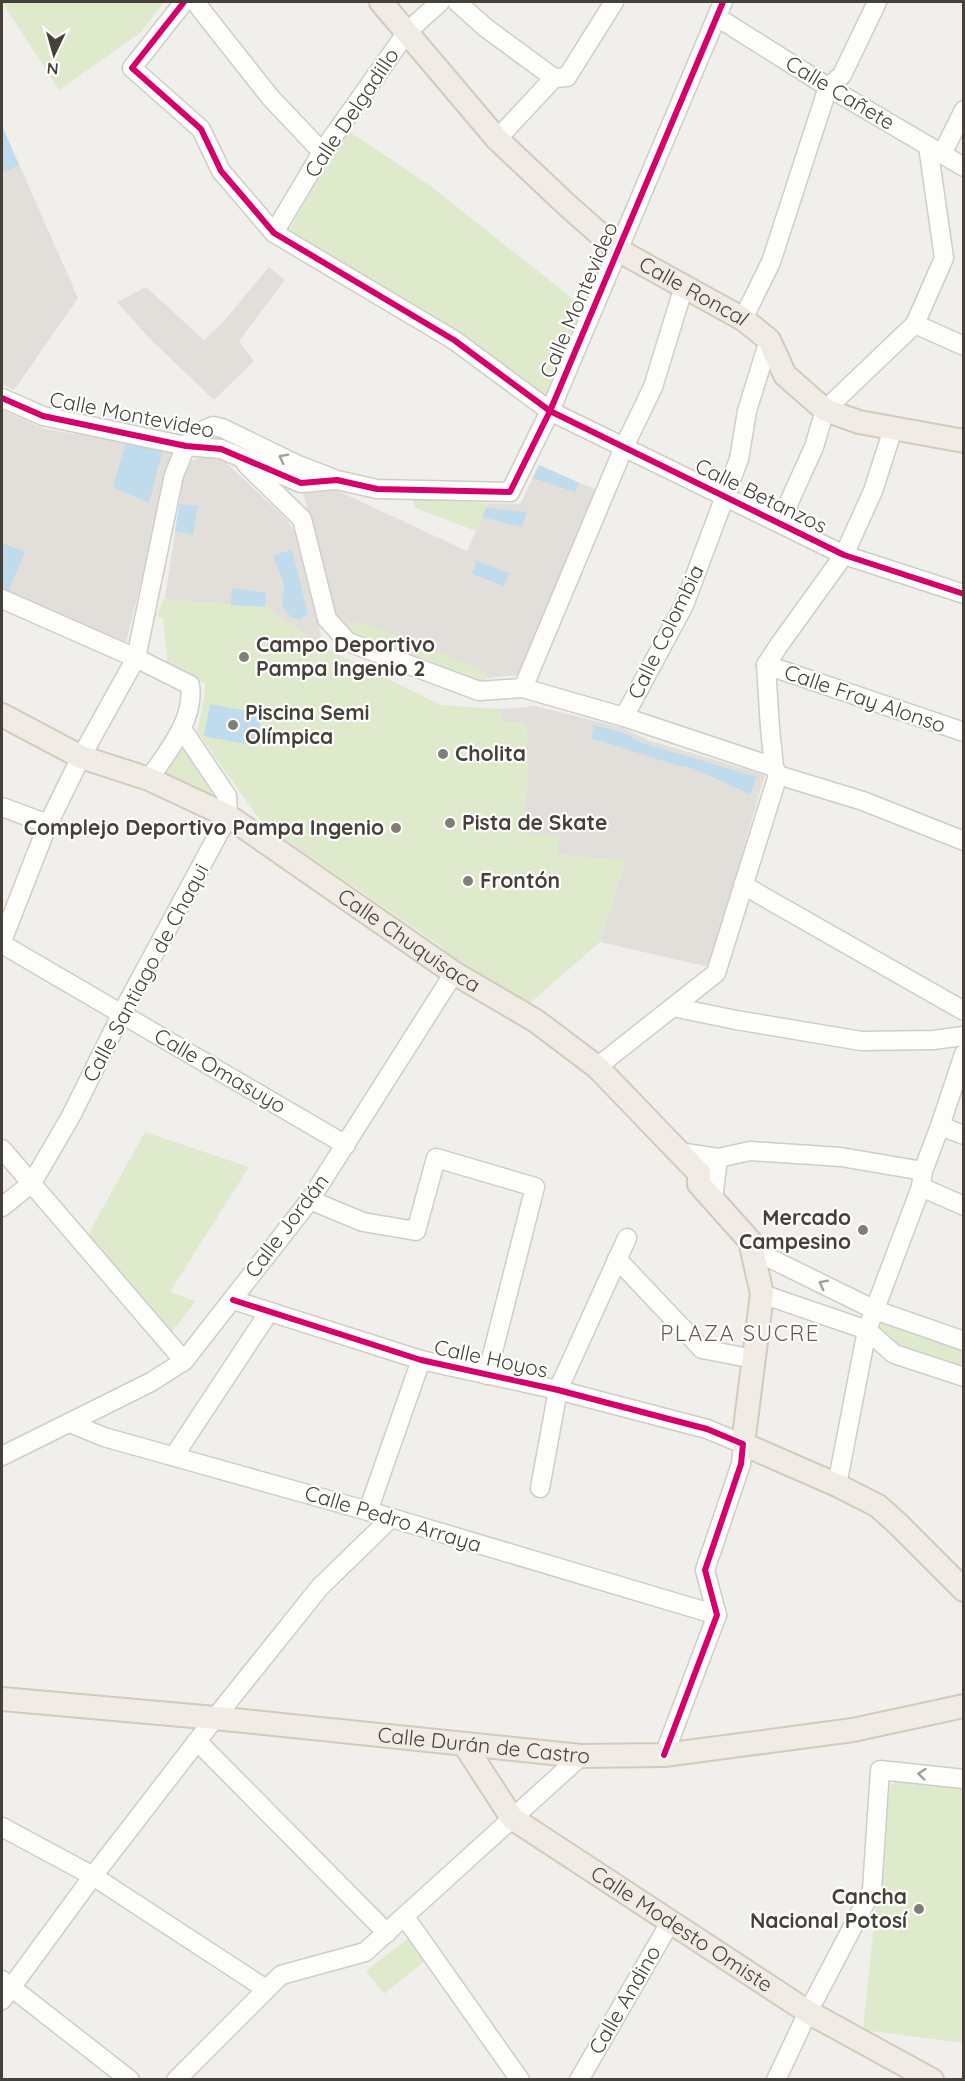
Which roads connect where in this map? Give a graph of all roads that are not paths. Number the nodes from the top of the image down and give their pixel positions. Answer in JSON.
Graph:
{"nodes":[{"id":1,"x":184,"y":2,"type":"edge"},
{"id":2,"x":195,"y":2,"type":"edge"},
{"id":3,"x":381,"y":2,"type":"edge"},
{"id":4,"x":440,"y":2,"type":"edge"},
{"id":5,"x":457,"y":2,"type":"edge"},
{"id":6,"x":614,"y":2,"type":"edge"},
{"id":7,"x":877,"y":2,"type":"edge"},
{"id":8,"x":720,"y":9,"type":"edge"},
{"id":9,"x":407,"y":32,"type":"junction"},
{"id":10,"x":554,"y":78,"type":"junction"},
{"id":11,"x":828,"y":87,"type":"junction"},
{"id":12,"x":963,"y":110,"type":"edge"},
{"id":13,"x":497,"y":139,"type":"junction"},
{"id":14,"x":935,"y":150,"type":"junction"},
{"id":15,"x":322,"y":152,"type":"junction"},
{"id":16,"x":963,"y":167,"type":"edge"},
{"id":17,"x":274,"y":232,"type":"junction"},
{"id":18,"x":618,"y":250,"type":"junction"},
{"id":19,"x":684,"y":286,"type":"junction"},
{"id":20,"x":743,"y":319,"type":"junction"},
{"id":21,"x":915,"y":324,"type":"junction"},
{"id":22,"x":769,"y":340,"type":"junction"},
{"id":23,"x":963,"y":345,"type":"edge"},
{"id":24,"x":2,"y":398,"type":"edge"},
{"id":25,"x":825,"y":410,"type":"junction"},
{"id":26,"x":550,"y":411,"type":"junction"},
{"id":27,"x":893,"y":429,"type":"junction"},
{"id":28,"x":963,"y":441,"type":"edge"},
{"id":29,"x":186,"y":446,"type":"junction"},
{"id":30,"x":624,"y":447,"type":"junction"},
{"id":31,"x":238,"y":456,"type":"junction"},
{"id":32,"x":337,"y":480,"type":"junction"},
{"id":33,"x":726,"y":497,"type":"junction"},
{"id":34,"x":780,"y":522,"type":"junction"},
{"id":35,"x":844,"y":555,"type":"junction"},
{"id":36,"x":963,"y":594,"type":"edge"},
{"id":37,"x":2,"y":599,"type":"edge"},
{"id":38,"x":136,"y":658,"type":"junction"},
{"id":39,"x":766,"y":665,"type":"junction"},
{"id":40,"x":523,"y":688,"type":"junction"},
{"id":41,"x":2,"y":716,"type":"edge"},
{"id":42,"x":624,"y":717,"type":"junction"},
{"id":43,"x":182,"y":729,"type":"junction"},
{"id":44,"x":963,"y":732,"type":"edge"},
{"id":45,"x":81,"y":757,"type":"junction"},
{"id":46,"x":776,"y":771,"type":"junction"},
{"id":47,"x":149,"y":779,"type":"junction"},
{"id":48,"x":2,"y":807,"type":"edge"},
{"id":49,"x":228,"y":816,"type":"junction"},
{"id":50,"x":48,"y":824,"type":"junction"},
{"id":51,"x":963,"y":841,"type":"edge"},
{"id":52,"x":743,"y":885,"type":"junction"},
{"id":53,"x":2,"y":943,"type":"edge"},
{"id":54,"x":454,"y":972,"type":"junction"},
{"id":55,"x":716,"y":973,"type":"junction"},
{"id":56,"x":673,"y":1007,"type":"junction"},
{"id":57,"x":963,"y":1011,"type":"edge"},
{"id":58,"x":706,"y":1013,"type":"junction"},
{"id":59,"x":122,"y":1014,"type":"junction"},
{"id":60,"x":963,"y":1036,"type":"edge"},
{"id":61,"x":963,"y":1054,"type":"edge"},
{"id":62,"x":597,"y":1067,"type":"junction"},
{"id":63,"x":940,"y":1126,"type":"junction"},
{"id":64,"x":963,"y":1135,"type":"edge"},
{"id":65,"x":345,"y":1145,"type":"junction"},
{"id":66,"x":2,"y":1149,"type":"edge"},
{"id":67,"x":679,"y":1152,"type":"junction"},
{"id":68,"x":717,"y":1158,"type":"junction"},
{"id":69,"x":922,"y":1179,"type":"junction"},
{"id":70,"x":32,"y":1183,"type":"junction"},
{"id":71,"x":310,"y":1200,"type":"junction"},
{"id":72,"x":713,"y":1200,"type":"junction"},
{"id":73,"x":2,"y":1206,"type":"edge"},
{"id":74,"x":963,"y":1206,"type":"edge"},
{"id":75,"x":627,"y":1238,"type":"dead end"},
{"id":76,"x":751,"y":1249,"type":"junction"},
{"id":77,"x":617,"y":1259,"type":"junction"},
{"id":78,"x":762,"y":1294,"type":"junction"},
{"id":79,"x":233,"y":1300,"type":"junction"},
{"id":80,"x":875,"y":1310,"type":"junction"},
{"id":81,"x":269,"y":1312,"type":"junction"},
{"id":82,"x":867,"y":1330,"type":"junction"},
{"id":83,"x":963,"y":1341,"type":"edge"},
{"id":84,"x":754,"y":1359,"type":"junction"},
{"id":85,"x":421,"y":1360,"type":"junction"},
{"id":86,"x":184,"y":1361,"type":"junction"},
{"id":87,"x":487,"y":1375,"type":"junction"},
{"id":88,"x":963,"y":1377,"type":"edge"},
{"id":89,"x":558,"y":1390,"type":"junction"},
{"id":90,"x":70,"y":1423,"type":"junction"},
{"id":91,"x":743,"y":1444,"type":"junction"},
{"id":92,"x":2,"y":1456,"type":"edge"},
{"id":93,"x":174,"y":1456,"type":"junction"},
{"id":94,"x":837,"y":1485,"type":"junction"},
{"id":95,"x":540,"y":1488,"type":"dead end"},
{"id":96,"x":368,"y":1511,"type":"junction"},
{"id":97,"x":390,"y":1519,"type":"junction"},
{"id":98,"x":963,"y":1590,"type":"edge"},
{"id":99,"x":717,"y":1614,"type":"junction"},
{"id":100,"x":2,"y":1699,"type":"edge"},
{"id":101,"x":963,"y":1706,"type":"edge"},
{"id":102,"x":215,"y":1718,"type":"junction"},
{"id":103,"x":197,"y":1741,"type":"junction"},
{"id":104,"x":464,"y":1744,"type":"junction"},
{"id":105,"x":664,"y":1755,"type":"junction"},
{"id":106,"x":581,"y":1756,"type":"junction"},
{"id":107,"x":963,"y":1779,"type":"edge"},
{"id":108,"x":512,"y":1818,"type":"junction"},
{"id":109,"x":5,"y":1836,"type":"edge"},
{"id":110,"x":93,"y":1876,"type":"junction"},
{"id":111,"x":405,"y":1917,"type":"junction"},
{"id":112,"x":671,"y":1921,"type":"junction"},
{"id":113,"x":387,"y":1933,"type":"junction"},
{"id":114,"x":266,"y":1989,"type":"junction"},
{"id":115,"x":4,"y":1990,"type":"edge"},
{"id":116,"x":808,"y":2012,"type":"junction"},
{"id":117,"x":130,"y":2079,"type":"edge"},
{"id":118,"x":176,"y":2079,"type":"edge"},
{"id":119,"x":520,"y":2079,"type":"edge"},
{"id":120,"x":579,"y":2079,"type":"edge"},
{"id":121,"x":776,"y":2079,"type":"edge"},
{"id":122,"x":930,"y":2079,"type":"edge"}],
"edges":[{"from":1,"to":17,"type":"street","name":"Calle Betanzos"},
{"from":2,"to":15,"type":"street"},
{"from":3,"to":9,"type":"main road","name":"Calle Roncal"},
{"from":4,"to":9,"type":"street","name":"Calle Delgadillo"},
{"from":5,"to":10,"type":"street"},
{"from":6,"to":10,"type":"street"},
{"from":7,"to":11,"type":"street"},
{"from":8,"to":11,"type":"street","name":"Calle Cañete"},
{"from":8,"to":18,"type":"street","name":"Calle Montevideo"},
{"from":9,"to":13,"type":"main road","name":"Calle Roncal"},
{"from":9,"to":15,"type":"street","name":"Calle Delgadillo"},
{"from":10,"to":13,"type":"street"},
{"from":11,"to":14,"type":"street","name":"Calle Cañete"},
{"from":11,"to":20,"type":"street"},
{"from":12,"to":14,"type":"street"},
{"from":13,"to":18,"type":"main road","name":"Calle Roncal"},
{"from":14,"to":16,"type":"street","name":"Calle Cañete"},
{"from":14,"to":21,"type":"street"},
{"from":15,"to":17,"type":"street","name":"Calle Delgadillo"},
{"from":17,"to":26,"type":"street","name":"Calle Betanzos"},
{"from":18,"to":19,"type":"main road","name":"Calle Roncal"},
{"from":18,"to":26,"type":"street","name":"Calle Montevideo"},
{"from":19,"to":20,"type":"main road","name":"Calle Roncal"},
{"from":19,"to":30,"type":"street"},
{"from":20,"to":22,"type":"main road","name":"Calle Roncal"},
{"from":21,"to":23,"type":"street"},
{"from":21,"to":25,"type":"street"},
{"from":22,"to":25,"type":"main road","name":"Calle Roncal"},
{"from":22,"to":33,"type":"street","name":"Calle Colombia"},
{"from":24,"to":29,"type":"street","name":"Calle Montevideo"},
{"from":25,"to":27,"type":"main road","name":"Calle Roncal"},
{"from":25,"to":34,"type":"street"},
{"from":26,"to":30,"type":"street","name":"Calle Betanzos"},
{"from":26,"to":32,"type":"street","name":"Calle Montevideo"},
{"from":27,"to":28,"type":"main road","name":"Calle Roncal"},
{"from":27,"to":35,"type":"street"},
{"from":29,"to":31,"type":"street","name":"Calle Montevideo"},
{"from":32,"to":29,"type":"street","one_way":true},
{"from":29,"to":38,"type":"street","name":"Calle Montevideo"},
{"from":30,"to":33,"type":"street","name":"Calle Betanzos"},
{"from":30,"to":40,"type":"street"},
{"from":31,"to":32,"type":"street","name":"Calle Montevideo"},
{"from":31,"to":40,"type":"street"},
{"from":33,"to":34,"type":"street","name":"Calle Betanzos"},
{"from":33,"to":42,"type":"street","name":"Calle Colombia"},
{"from":34,"to":35,"type":"street","name":"Calle Betanzos"},
{"from":35,"to":36,"type":"street","name":"Calle Betanzos"},
{"from":35,"to":39,"type":"street"},
{"from":37,"to":38,"type":"street"},
{"from":38,"to":43,"type":"street"},
{"from":38,"to":45,"type":"street","name":"Calle Montevideo"},
{"from":39,"to":44,"type":"street","name":"Calle Fray Alonso"},
{"from":39,"to":46,"type":"street"},
{"from":40,"to":42,"type":"street"},
{"from":41,"to":45,"type":"main road","name":"Calle Chuquisaca"},
{"from":42,"to":46,"type":"street"},
{"from":43,"to":47,"type":"street"},
{"from":43,"to":49,"type":"street"},
{"from":45,"to":47,"type":"main road","name":"Calle Chuquisaca"},
{"from":45,"to":50,"type":"street","name":"Calle Montevideo"},
{"from":46,"to":51,"type":"street"},
{"from":46,"to":52,"type":"street"},
{"from":47,"to":49,"type":"main road","name":"Calle Chuquisaca"},
{"from":48,"to":50,"type":"street"},
{"from":49,"to":54,"type":"main road","name":"Calle Chuquisaca"},
{"from":49,"to":59,"type":"street","name":"Calle Santiago de Chaqui"},
{"from":50,"to":53,"type":"street","name":"Calle Montevideo"},
{"from":52,"to":55,"type":"street"},
{"from":52,"to":57,"type":"street"},
{"from":53,"to":59,"type":"street","name":"Calle Omasuyo"},
{"from":54,"to":62,"type":"main road","name":"Calle Chuquisaca"},
{"from":54,"to":65,"type":"street","name":"Calle Jordán"},
{"from":55,"to":56,"type":"street"},
{"from":55,"to":58,"type":"street"},
{"from":56,"to":58,"type":"street"},
{"from":56,"to":62,"type":"street"},
{"from":58,"to":60,"type":"street"},
{"from":59,"to":65,"type":"street","name":"Calle Omasuyo"},
{"from":59,"to":70,"type":"street","name":"Calle Santiago de Chaqui"},
{"from":61,"to":63,"type":"street"},
{"from":62,"to":67,"type":"main road","name":"Calle Chuquisaca"},
{"from":63,"to":64,"type":"street"},
{"from":63,"to":69,"type":"street"},
{"from":65,"to":71,"type":"street","name":"Calle Jordán"},
{"from":66,"to":70,"type":"street"},
{"from":67,"to":68,"type":"street"},
{"from":67,"to":72,"type":"main road","name":"Calle Chuquisaca"},
{"from":68,"to":69,"type":"street"},
{"from":68,"to":72,"type":"street"},
{"from":69,"to":74,"type":"street"},
{"from":69,"to":80,"type":"street"},
{"from":70,"to":73,"type":"street","name":"Calle Santiago de Chaqui"},
{"from":70,"to":86,"type":"street"},
{"from":71,"to":79,"type":"street","name":"Calle Jordán"},
{"from":71,"to":87,"type":"street"},
{"from":72,"to":76,"type":"main road","name":"Calle Chuquisaca"},
{"from":75,"to":77,"type":"street"},
{"from":76,"to":78,"type":"main road","name":"Calle Chuquisaca"},
{"from":80,"to":76,"type":"street","one_way":true},
{"from":77,"to":84,"type":"street"},
{"from":77,"to":89,"type":"street"},
{"from":78,"to":82,"type":"street"},
{"from":78,"to":84,"type":"main road"},
{"from":79,"to":81,"type":"street","name":"Calle Hoyos"},
{"from":79,"to":86,"type":"street","name":"Calle Jordán"},
{"from":80,"to":82,"type":"street"},
{"from":80,"to":83,"type":"street"},
{"from":81,"to":85,"type":"street","name":"Calle Hoyos"},
{"from":81,"to":93,"type":"street"},
{"from":82,"to":88,"type":"street"},
{"from":82,"to":94,"type":"street"},
{"from":84,"to":91,"type":"main road"},
{"from":85,"to":87,"type":"street","name":"Calle Hoyos"},
{"from":85,"to":96,"type":"street"},
{"from":86,"to":90,"type":"street","name":"Calle Jordán"},
{"from":87,"to":89,"type":"street","name":"Calle Hoyos"},
{"from":89,"to":91,"type":"street","name":"Calle Hoyos"},
{"from":89,"to":95,"type":"street"},
{"from":90,"to":92,"type":"street","name":"Calle Jordán"},
{"from":90,"to":93,"type":"street","name":"Calle Pedro Arraya"},
{"from":91,"to":94,"type":"main road","name":"Calle Hoyos"},
{"from":91,"to":99,"type":"street"},
{"from":93,"to":96,"type":"street","name":"Calle Pedro Arraya"},
{"from":94,"to":98,"type":"main road","name":"Calle Hoyos"},
{"from":96,"to":97,"type":"street","name":"Calle Pedro Arraya"},
{"from":97,"to":99,"type":"street","name":"Calle Pedro Arraya"},
{"from":97,"to":102,"type":"street"},
{"from":99,"to":105,"type":"street"},
{"from":100,"to":102,"type":"main road","name":"Calle Durán de Castro"},
{"from":101,"to":105,"type":"main road","name":"Calle Durán de Castro"},
{"from":102,"to":103,"type":"street"},
{"from":102,"to":104,"type":"main road","name":"Calle Durán de Castro"},
{"from":103,"to":110,"type":"street"},
{"from":103,"to":113,"type":"street"},
{"from":104,"to":106,"type":"main road","name":"Calle Durán de Castro"},
{"from":104,"to":108,"type":"main road","name":"Calle Modesto Omiste"},
{"from":105,"to":106,"type":"main road","name":"Calle Durán de Castro"},
{"from":106,"to":108,"type":"street"},
{"from":107,"to":116,"type":"street","one_way":true},
{"from":108,"to":111,"type":"street"},
{"from":108,"to":112,"type":"main road","name":"Calle Modesto Omiste"},
{"from":109,"to":110,"type":"street"},
{"from":110,"to":114,"type":"street"},
{"from":110,"to":115,"type":"street"},
{"from":111,"to":113,"type":"street"},
{"from":111,"to":119,"type":"street"},
{"from":112,"to":116,"type":"main road","name":"Calle Modesto Omiste"},
{"from":112,"to":120,"type":"street","name":"Calle Andino"},
{"from":113,"to":114,"type":"street"},
{"from":114,"to":118,"type":"street"},
{"from":115,"to":117,"type":"street"},
{"from":116,"to":121,"type":"street"},
{"from":116,"to":122,"type":"main road","name":"Calle Modesto Omiste"}]}
